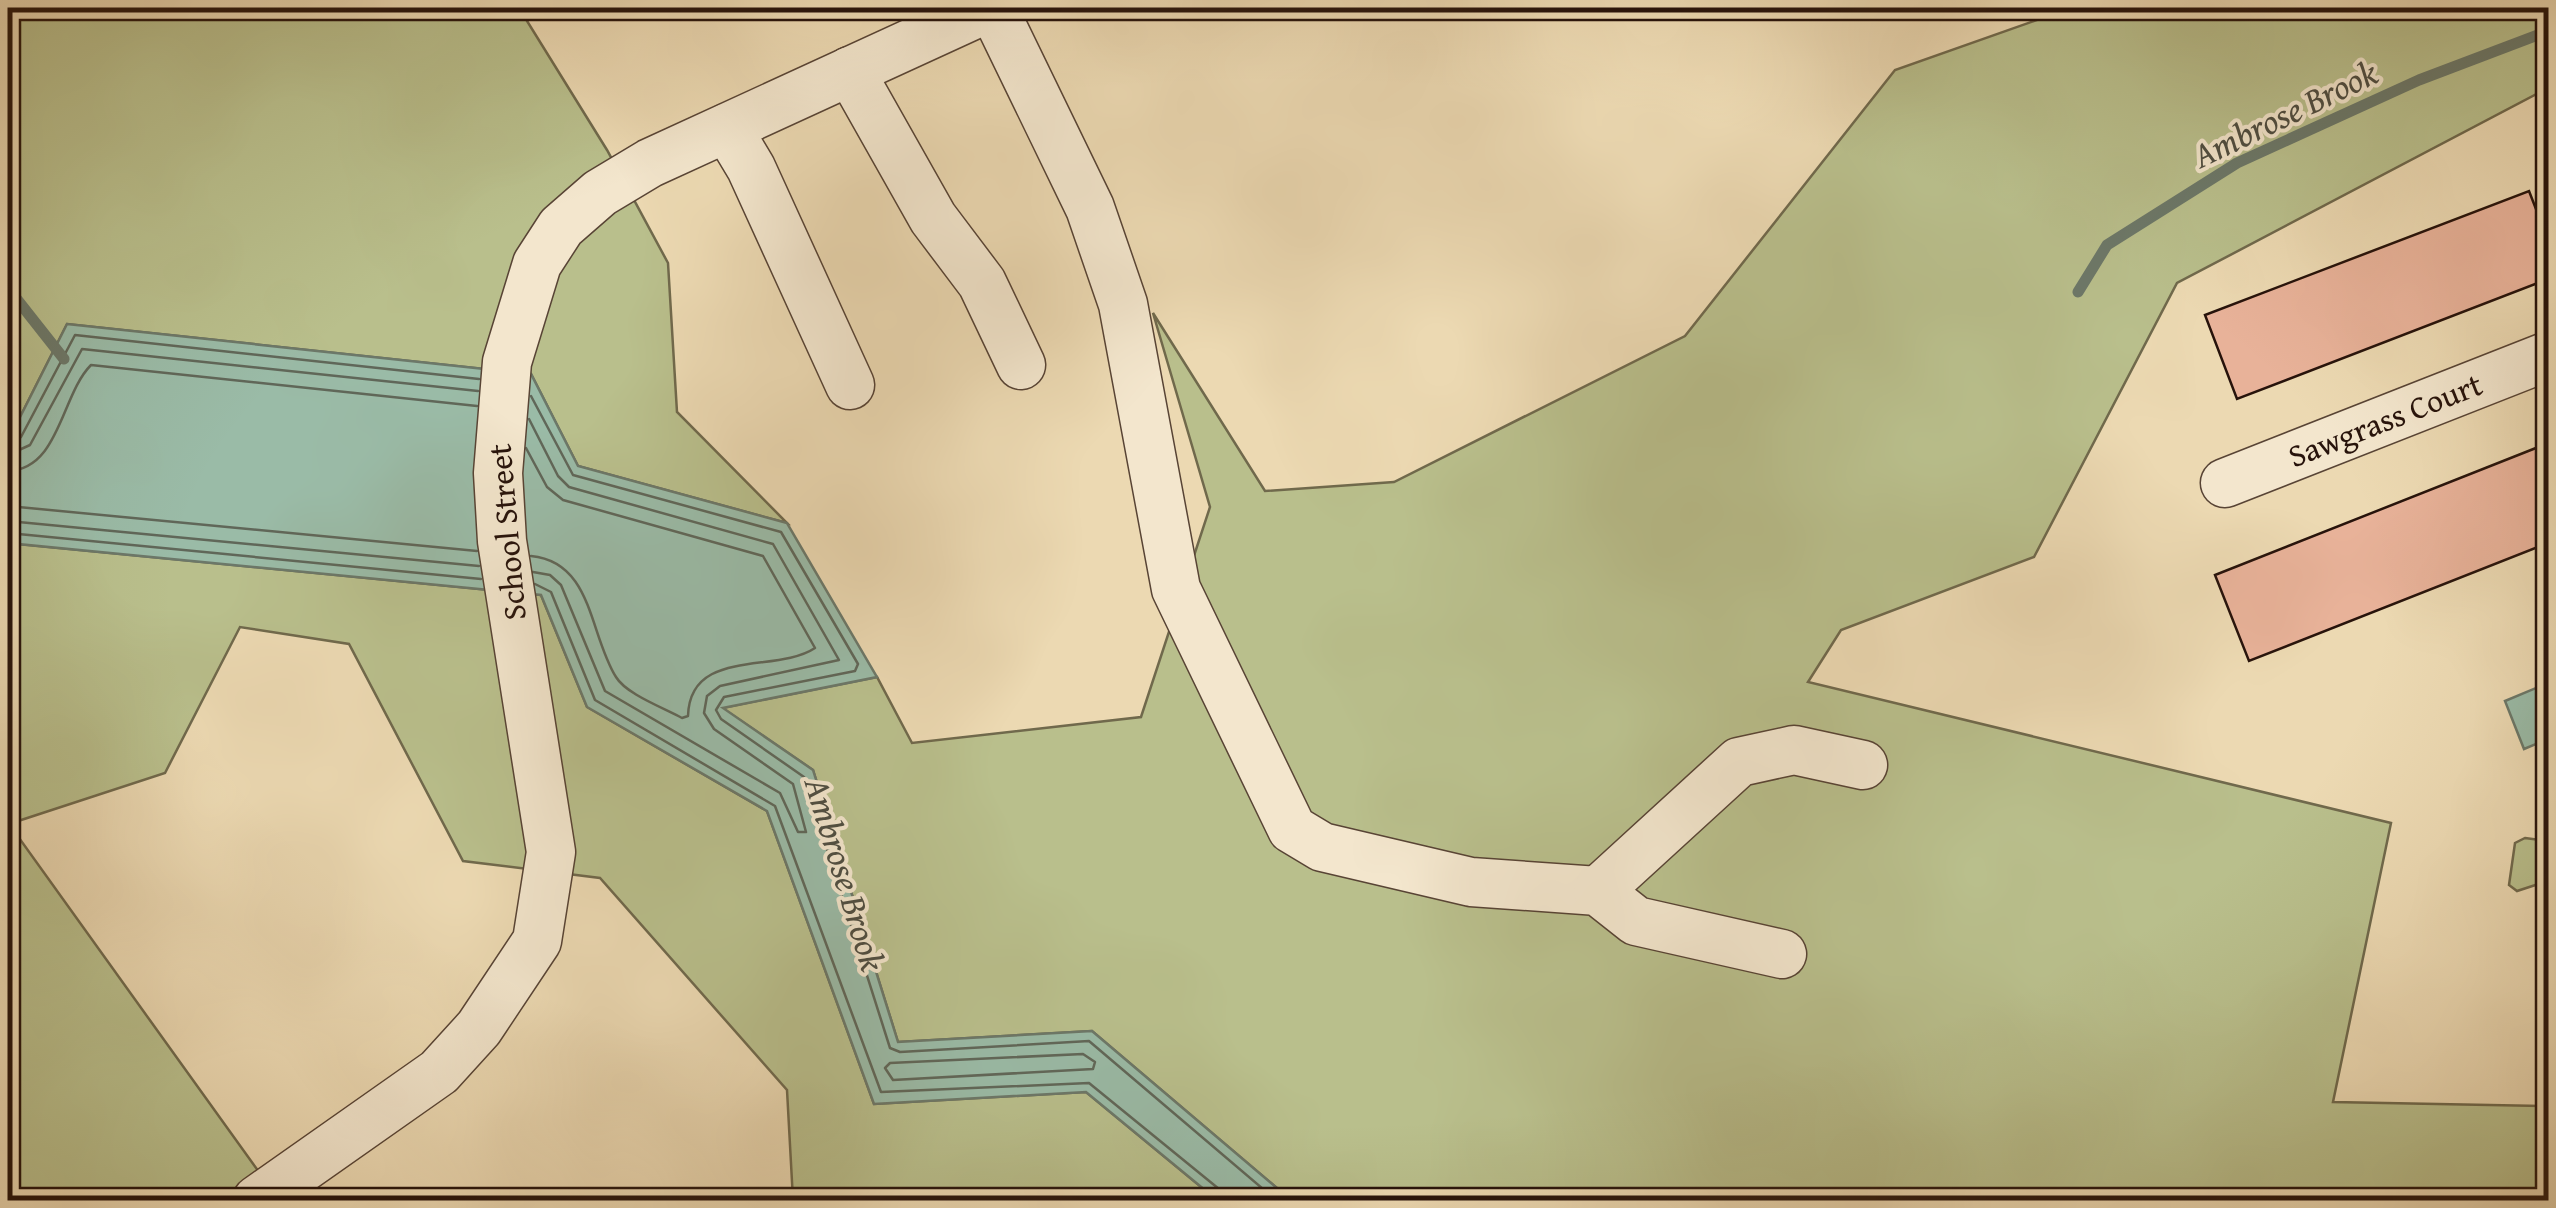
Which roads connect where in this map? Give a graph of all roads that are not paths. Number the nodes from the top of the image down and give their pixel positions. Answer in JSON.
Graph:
{"nodes":[{"id":1,"x":990,"y":8,"type":"edge"},
{"id":2,"x":850,"y":71,"type":"junction"},
{"id":3,"x":727,"y":128,"type":"junction"},
{"id":4,"x":2548,"y":356,"type":"edge"},
{"id":5,"x":1021,"y":365,"type":"dead end"},
{"id":6,"x":850,"y":384,"type":"dead end"},
{"id":7,"x":2225,"y":484,"type":"dead end"},
{"id":8,"x":1863,"y":765,"type":"dead end"},
{"id":9,"x":1598,"y":892,"type":"junction"},
{"id":10,"x":1782,"y":954,"type":"dead end"},
{"id":11,"x":258,"y":1200,"type":"edge"}],
"edges":[{"from":1,"to":2,"type":"street","name":"School Street"},
{"from":1,"to":9,"type":"street"},
{"from":2,"to":3,"type":"street","name":"School Street"},
{"from":2,"to":5,"type":"street"},
{"from":3,"to":6,"type":"street"},
{"from":3,"to":11,"type":"street","name":"School Street"},
{"from":4,"to":7,"type":"street","name":"Sawgrass Court"},
{"from":8,"to":9,"type":"street"},
{"from":9,"to":10,"type":"street"}]}
